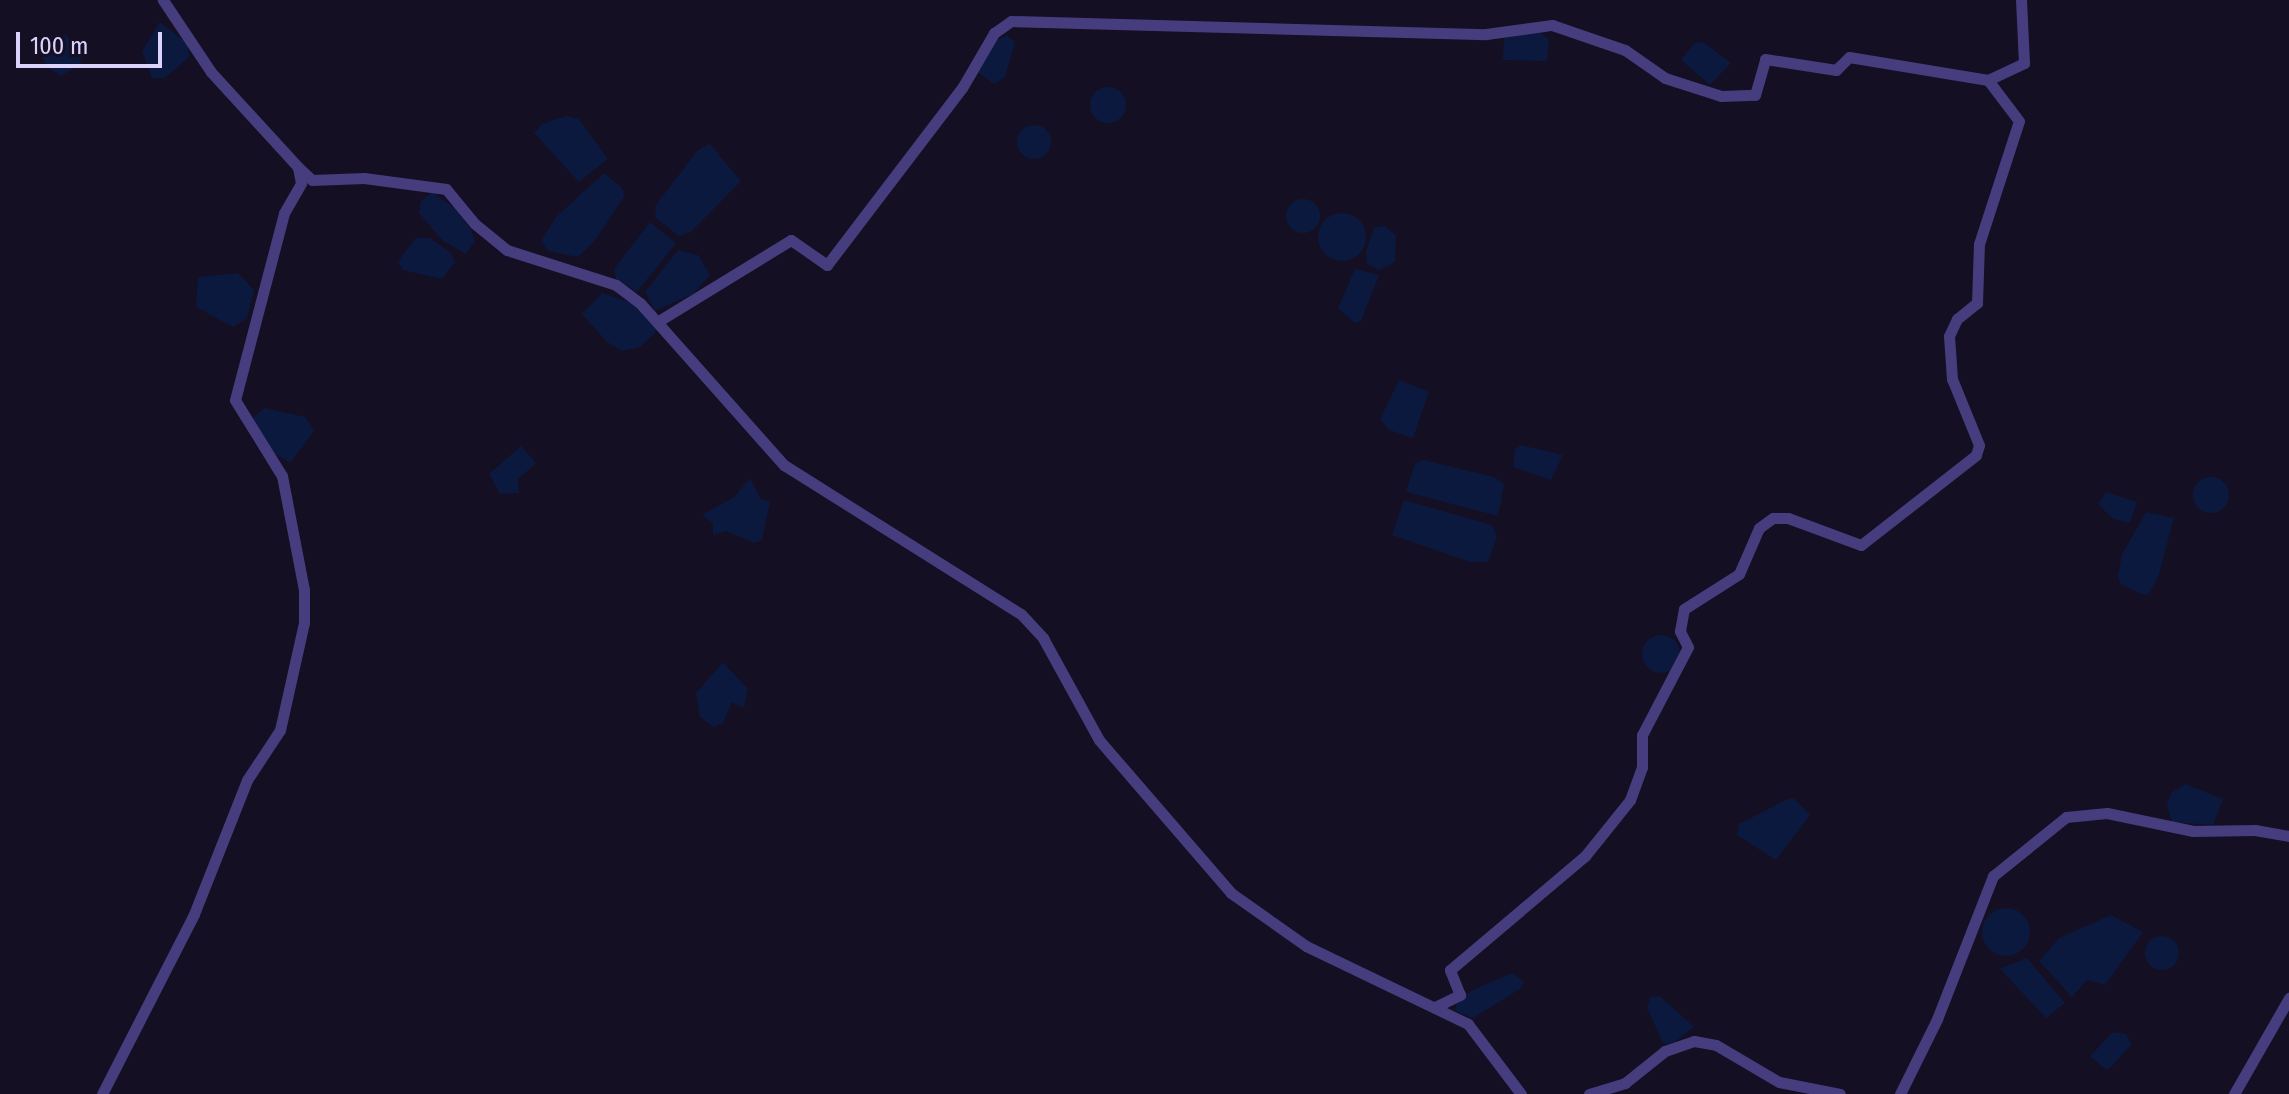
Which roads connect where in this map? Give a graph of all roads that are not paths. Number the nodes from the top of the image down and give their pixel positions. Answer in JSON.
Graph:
{"nodes":[{"id":1,"x":163,"y":0,"type":"edge"},
{"id":2,"x":2021,"y":0,"type":"edge"},
{"id":3,"x":1988,"y":80,"type":"junction"},
{"id":4,"x":298,"y":167,"type":"junction"},
{"id":5,"x":657,"y":322,"type":"junction"},
{"id":6,"x":2289,"y":836,"type":"edge"},
{"id":7,"x":2289,"y":998,"type":"edge"},
{"id":8,"x":1435,"y":1007,"type":"junction"},
{"id":9,"x":102,"y":1094,"type":"edge"},
{"id":10,"x":1521,"y":1094,"type":"edge"},
{"id":11,"x":1589,"y":1094,"type":"edge"},
{"id":12,"x":1840,"y":1094,"type":"edge"},
{"id":13,"x":1900,"y":1094,"type":"edge"},
{"id":14,"x":2234,"y":1094,"type":"edge"}],
"edges":[{"from":1,"to":4,"type":"street"},
{"from":2,"to":3,"type":"street"},
{"from":3,"to":5,"type":"street"},
{"from":3,"to":8,"type":"street"},
{"from":4,"to":5,"type":"street"},
{"from":4,"to":9,"type":"street"},
{"from":5,"to":8,"type":"street"},
{"from":6,"to":13,"type":"street"},
{"from":7,"to":14,"type":"street"},
{"from":8,"to":10,"type":"street"},
{"from":11,"to":12,"type":"street"}]}
